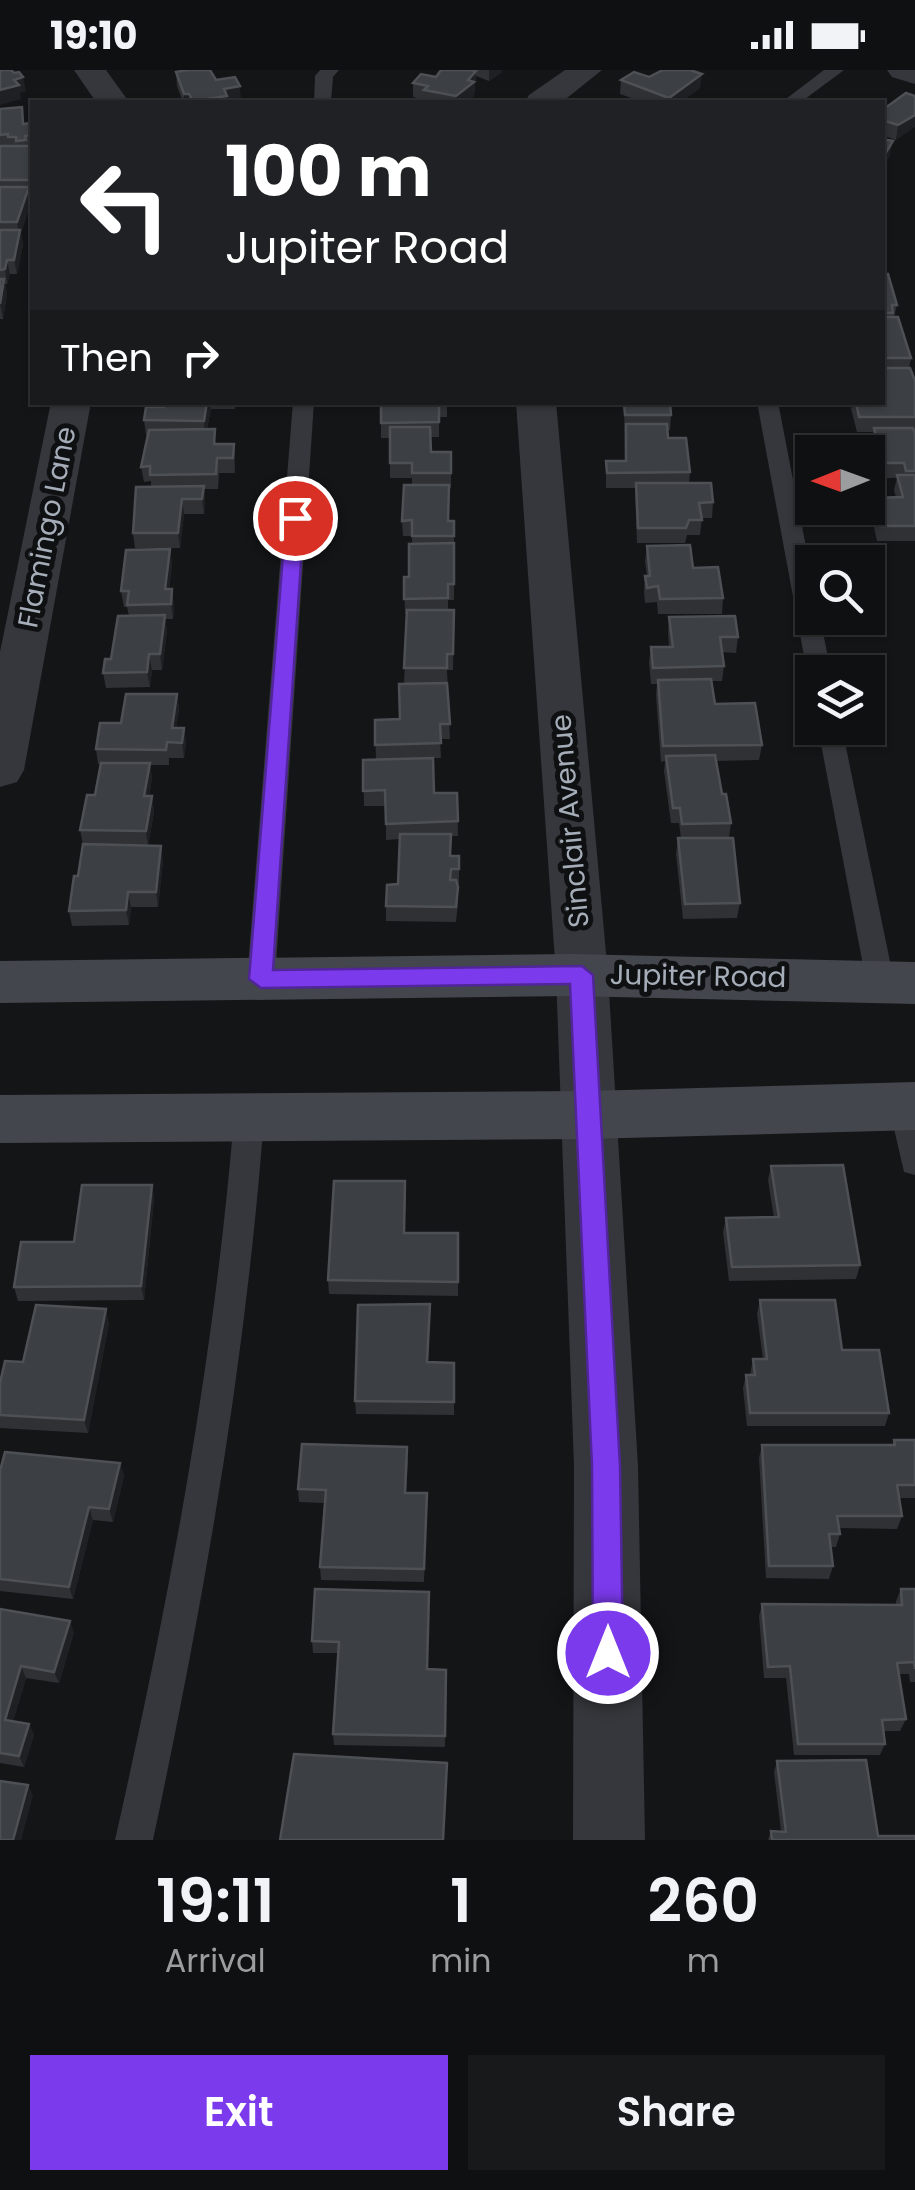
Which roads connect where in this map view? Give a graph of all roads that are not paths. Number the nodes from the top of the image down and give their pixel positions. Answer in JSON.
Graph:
{"nodes":[{"id":1,"x":90,"y":70,"type":"edge"},
{"id":2,"x":330,"y":70,"type":"edge"},
{"id":3,"x":586,"y":70,"type":"edge"},
{"id":4,"x":835,"y":70,"type":"edge"},
{"id":5,"x":903,"y":70,"type":"edge"},
{"id":6,"x":915,"y":74,"type":"edge"},
{"id":7,"x":111,"y":100,"type":"edge"},
{"id":8,"x":323,"y":100,"type":"edge"},
{"id":9,"x":545,"y":100,"type":"edge"},
{"id":10,"x":793,"y":100,"type":"edge"},
{"id":11,"x":70,"y":405,"type":"edge"},
{"id":12,"x":304,"y":405,"type":"edge"},
{"id":13,"x":536,"y":405,"type":"edge"},
{"id":14,"x":768,"y":405,"type":"edge"},
{"id":15,"x":816,"y":655,"type":"edge"},
{"id":16,"x":834,"y":745,"type":"edge"},
{"id":17,"x":0,"y":770,"type":"edge"},
{"id":18,"x":582,"y":975,"type":"junction"},
{"id":19,"x":261,"y":979,"type":"junction"},
{"id":20,"x":0,"y":982,"type":"edge"},
{"id":21,"x":897,"y":982,"type":"edge"},
{"id":22,"x":910,"y":1106,"type":"edge"},
{"id":23,"x":588,"y":1115,"type":"junction"},
{"id":24,"x":249,"y":1117,"type":"junction"},
{"id":25,"x":0,"y":1119,"type":"edge"},
{"id":26,"x":915,"y":1163,"type":"edge"},
{"id":27,"x":134,"y":1840,"type":"edge"},
{"id":28,"x":610,"y":1840,"type":"edge"}],
"edges":[{"from":1,"to":7,"type":"street"},
{"from":2,"to":8,"type":"lane"},
{"from":3,"to":9,"type":"street"},
{"from":4,"to":10,"type":"lane"},
{"from":5,"to":6,"type":"street"},
{"from":11,"to":17,"type":"street","name":"Flamingo Lane"},
{"from":12,"to":19,"type":"lane"},
{"from":13,"to":18,"type":"street","name":"Sinclair Avenue"},
{"from":14,"to":15,"type":"lane"},
{"from":16,"to":21,"type":"lane"},
{"from":18,"to":19,"type":"main road","name":"Jupiter Road"},
{"from":18,"to":21,"type":"main road","name":"Jupiter Road"},
{"from":18,"to":23,"type":"street","name":"Sinclair Avenue"},
{"from":19,"to":20,"type":"main road","name":"Jupiter Road"},
{"from":22,"to":23,"type":"main road"},
{"from":22,"to":26,"type":"lane"},
{"from":23,"to":24,"type":"main road"},
{"from":23,"to":28,"type":"street","name":"Sinclair Avenue"},
{"from":24,"to":25,"type":"main road"},
{"from":24,"to":27,"type":"lane"}]}
